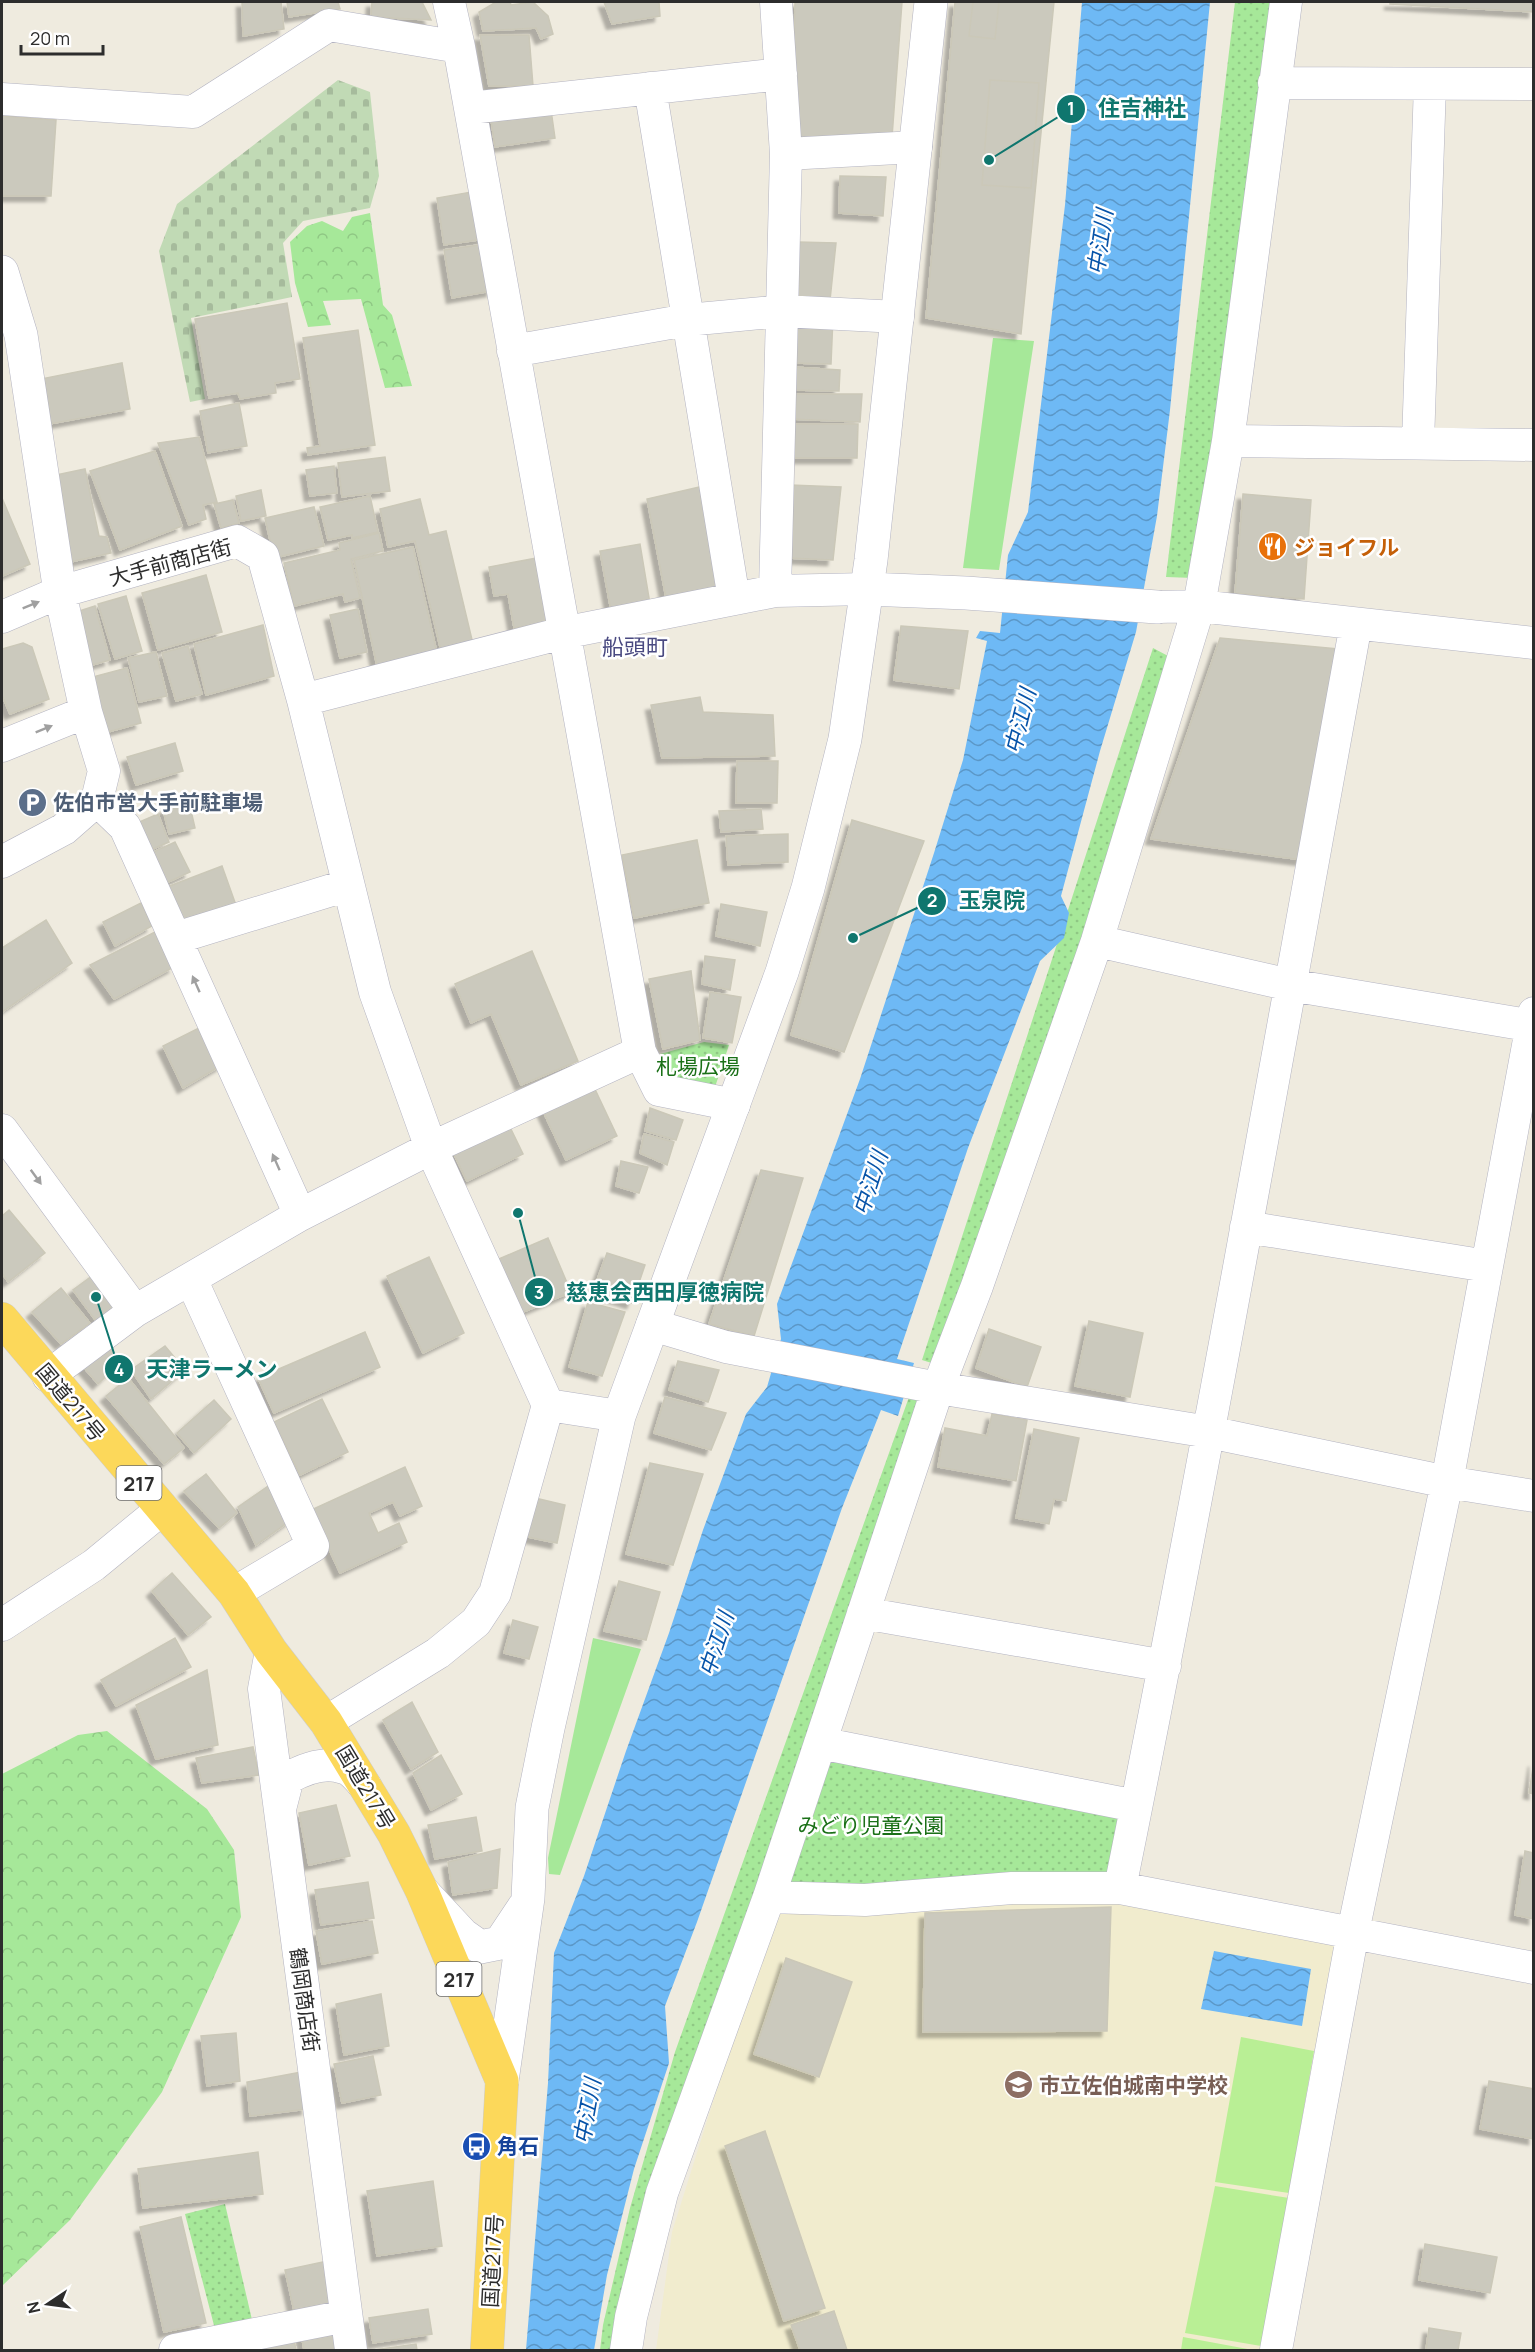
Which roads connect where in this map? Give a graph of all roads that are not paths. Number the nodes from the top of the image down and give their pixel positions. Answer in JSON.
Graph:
{"nodes":[{"id":1,"x":449,"y":2,"type":"edge"},
{"id":2,"x":776,"y":2,"type":"edge"},
{"id":3,"x":931,"y":2,"type":"edge"},
{"id":4,"x":1286,"y":2,"type":"edge"},
{"id":5,"x":459,"y":47,"type":"junction"},
{"id":6,"x":781,"y":74,"type":"junction"},
{"id":7,"x":1274,"y":83,"type":"junction"},
{"id":8,"x":1430,"y":84,"type":"junction"},
{"id":9,"x":1533,"y":84,"type":"edge"},
{"id":10,"x":650,"y":88,"type":"junction"},
{"id":11,"x":2,"y":99,"type":"edge"},
{"id":12,"x":470,"y":108,"type":"junction"},
{"id":13,"x":916,"y":147,"type":"junction"},
{"id":14,"x":786,"y":154,"type":"junction"},
{"id":15,"x":2,"y":272,"type":"edge"},
{"id":16,"x":782,"y":311,"type":"junction"},
{"id":17,"x":898,"y":317,"type":"junction"},
{"id":18,"x":687,"y":320,"type":"junction"},
{"id":19,"x":513,"y":351,"type":"junction"},
{"id":20,"x":1228,"y":441,"type":"junction"},
{"id":21,"x":1418,"y":443,"type":"junction"},
{"id":22,"x":1533,"y":446,"type":"edge"},
{"id":23,"x":867,"y":590,"type":"junction"},
{"id":24,"x":775,"y":591,"type":"junction"},
{"id":25,"x":60,"y":592,"type":"junction"},
{"id":26,"x":734,"y":599,"type":"junction"},
{"id":27,"x":1199,"y":606,"type":"junction"},
{"id":28,"x":1157,"y":607,"type":"joint"},
{"id":29,"x":2,"y":617,"type":"edge"},
{"id":30,"x":1356,"y":624,"type":"junction"},
{"id":31,"x":563,"y":633,"type":"junction"},
{"id":32,"x":1533,"y":643,"type":"edge"},
{"id":33,"x":303,"y":700,"type":"junction"},
{"id":34,"x":86,"y":712,"type":"junction"},
{"id":35,"x":2,"y":746,"type":"edge"},
{"id":36,"x":98,"y":800,"type":"junction"},
{"id":37,"x":2,"y":862,"type":"edge"},
{"id":38,"x":348,"y":885,"type":"junction"},
{"id":39,"x":176,"y":938,"type":"junction"},
{"id":40,"x":1097,"y":941,"type":"junction"},
{"id":41,"x":1290,"y":985,"type":"junction"},
{"id":42,"x":1533,"y":1022,"type":"edge"},
{"id":43,"x":640,"y":1052,"type":"junction"},
{"id":44,"x":734,"y":1105,"type":"junction"},
{"id":45,"x":2,"y":1130,"type":"edge"},
{"id":46,"x":431,"y":1148,"type":"junction"},
{"id":47,"x":300,"y":1215,"type":"junction"},
{"id":48,"x":1246,"y":1227,"type":"junction"},
{"id":49,"x":1487,"y":1266,"type":"junction"},
{"id":50,"x":191,"y":1279,"type":"junction"},
{"id":51,"x":135,"y":1311,"type":"junction"},
{"id":52,"x":2,"y":1319,"type":"edge"},
{"id":53,"x":652,"y":1325,"type":"junction"},
{"id":54,"x":48,"y":1376,"type":"junction"},
{"id":55,"x":929,"y":1386,"type":"junction"},
{"id":56,"x":548,"y":1405,"type":"junction"},
{"id":57,"x":619,"y":1416,"type":"junction"},
{"id":58,"x":1209,"y":1432,"type":"junction"},
{"id":59,"x":1447,"y":1482,"type":"junction"},
{"id":60,"x":1533,"y":1496,"type":"edge"},
{"id":61,"x":162,"y":1509,"type":"junction"},
{"id":62,"x":234,"y":1593,"type":"junction"},
{"id":63,"x":863,"y":1613,"type":"junction"},
{"id":64,"x":2,"y":1625,"type":"edge"},
{"id":65,"x":271,"y":1650,"type":"junction"},
{"id":66,"x":1165,"y":1666,"type":"junction"},
{"id":67,"x":326,"y":1722,"type":"junction"},
{"id":68,"x":820,"y":1743,"type":"junction"},
{"id":69,"x":366,"y":1786,"type":"junction"},
{"id":70,"x":1136,"y":1806,"type":"junction"},
{"id":71,"x":279,"y":1810,"type":"junction"},
{"id":72,"x":1120,"y":1888,"type":"junction"},
{"id":73,"x":422,"y":1891,"type":"junction"},
{"id":74,"x":769,"y":1897,"type":"junction"},
{"id":75,"x":528,"y":1898,"type":"junction"},
{"id":76,"x":1353,"y":1932,"type":"junction"},
{"id":77,"x":1533,"y":1968,"type":"edge"},
{"id":78,"x":502,"y":2081,"type":"junction"},
{"id":79,"x":346,"y":2316,"type":"junction"},
{"id":80,"x":175,"y":2350,"type":"edge"},
{"id":81,"x":351,"y":2350,"type":"edge"},
{"id":82,"x":487,"y":2350,"type":"edge"},
{"id":83,"x":626,"y":2350,"type":"edge"},
{"id":84,"x":1276,"y":2350,"type":"edge"}],
"edges":[{"from":1,"to":5,"type":"street"},
{"from":2,"to":6,"type":"street"},
{"from":3,"to":13,"type":"street"},
{"from":4,"to":7,"type":"street"},
{"from":5,"to":11,"type":"street"},
{"from":5,"to":12,"type":"street"},
{"from":6,"to":10,"type":"street"},
{"from":6,"to":14,"type":"street"},
{"from":7,"to":8,"type":"street"},
{"from":7,"to":20,"type":"street"},
{"from":8,"to":9,"type":"street"},
{"from":8,"to":21,"type":"street"},
{"from":10,"to":12,"type":"street"},
{"from":10,"to":18,"type":"street"},
{"from":12,"to":19,"type":"street"},
{"from":13,"to":14,"type":"street"},
{"from":13,"to":17,"type":"street"},
{"from":14,"to":16,"type":"street"},
{"from":15,"to":25,"type":"street"},
{"from":16,"to":17,"type":"street"},
{"from":16,"to":18,"type":"street"},
{"from":16,"to":24,"type":"street"},
{"from":17,"to":23,"type":"street"},
{"from":18,"to":19,"type":"street"},
{"from":18,"to":26,"type":"street"},
{"from":19,"to":31,"type":"street"},
{"from":20,"to":21,"type":"street"},
{"from":20,"to":27,"type":"street"},
{"from":21,"to":22,"type":"street"},
{"from":23,"to":24,"type":"street"},
{"from":23,"to":28,"type":"street"},
{"from":23,"to":44,"type":"street"},
{"from":24,"to":26,"type":"street"},
{"from":29,"to":25,"type":"street","name":"大手前商店街","one_way":true},
{"from":25,"to":33,"type":"street","name":"大手前商店街"},
{"from":25,"to":34,"type":"street"},
{"from":26,"to":31,"type":"street"},
{"from":27,"to":28,"type":"street"},
{"from":27,"to":30,"type":"street"},
{"from":27,"to":40,"type":"street"},
{"from":30,"to":32,"type":"street"},
{"from":30,"to":41,"type":"street"},
{"from":31,"to":33,"type":"street"},
{"from":31,"to":43,"type":"street"},
{"from":33,"to":38,"type":"street","name":"大手前商店街"},
{"from":35,"to":34,"type":"street","one_way":true},
{"from":34,"to":36,"type":"street"},
{"from":36,"to":37,"type":"street"},
{"from":36,"to":39,"type":"street"},
{"from":38,"to":39,"type":"street"},
{"from":38,"to":46,"type":"street","name":"大手前商店街"},
{"from":47,"to":39,"type":"street","one_way":true},
{"from":40,"to":41,"type":"street"},
{"from":40,"to":55,"type":"street"},
{"from":41,"to":42,"type":"street"},
{"from":41,"to":48,"type":"street"},
{"from":42,"to":49,"type":"street"},
{"from":43,"to":44,"type":"street"},
{"from":43,"to":46,"type":"street"},
{"from":44,"to":53,"type":"street"},
{"from":45,"to":51,"type":"street","one_way":true},
{"from":46,"to":47,"type":"street"},
{"from":46,"to":56,"type":"street","name":"大手前商店街"},
{"from":47,"to":50,"type":"street"},
{"from":48,"to":49,"type":"street"},
{"from":48,"to":58,"type":"street"},
{"from":49,"to":59,"type":"street"},
{"from":50,"to":51,"type":"street"},
{"from":50,"to":62,"type":"street"},
{"from":51,"to":54,"type":"street"},
{"from":52,"to":54,"type":"highway","name":"国道217号","number":"217"},
{"from":53,"to":55,"type":"street"},
{"from":53,"to":57,"type":"street"},
{"from":54,"to":61,"type":"highway","name":"国道217号","number":"217"},
{"from":55,"to":58,"type":"street"},
{"from":55,"to":63,"type":"street"},
{"from":56,"to":57,"type":"street"},
{"from":56,"to":67,"type":"street"},
{"from":57,"to":75,"type":"street"},
{"from":58,"to":59,"type":"street"},
{"from":58,"to":66,"type":"street"},
{"from":59,"to":60,"type":"street"},
{"from":59,"to":76,"type":"street"},
{"from":61,"to":62,"type":"highway","name":"国道217号","number":"217"},
{"from":61,"to":64,"type":"street"},
{"from":62,"to":65,"type":"highway","name":"国道217号","number":"217"},
{"from":63,"to":66,"type":"street"},
{"from":63,"to":68,"type":"street"},
{"from":65,"to":67,"type":"highway","name":"国道217号","number":"217"},
{"from":65,"to":71,"type":"street","name":"鶴岡商店街"},
{"from":66,"to":70,"type":"street"},
{"from":67,"to":69,"type":"highway","name":"国道217号","number":"217"},
{"from":68,"to":70,"type":"street"},
{"from":68,"to":74,"type":"street"},
{"from":69,"to":71,"type":"street"},
{"from":69,"to":73,"type":"highway","name":"国道217号","number":"217"},
{"from":70,"to":72,"type":"street"},
{"from":71,"to":79,"type":"street","name":"鶴岡商店街"},
{"from":72,"to":74,"type":"street"},
{"from":72,"to":76,"type":"street"},
{"from":73,"to":75,"type":"street"},
{"from":73,"to":78,"type":"highway","name":"国道217号","number":"217"},
{"from":74,"to":83,"type":"street"},
{"from":75,"to":78,"type":"street"},
{"from":76,"to":77,"type":"street"},
{"from":76,"to":84,"type":"street"},
{"from":78,"to":82,"type":"highway","name":"国道217号","number":"217"},
{"from":79,"to":80,"type":"street"},
{"from":79,"to":81,"type":"street","name":"鶴岡商店街"}]}
